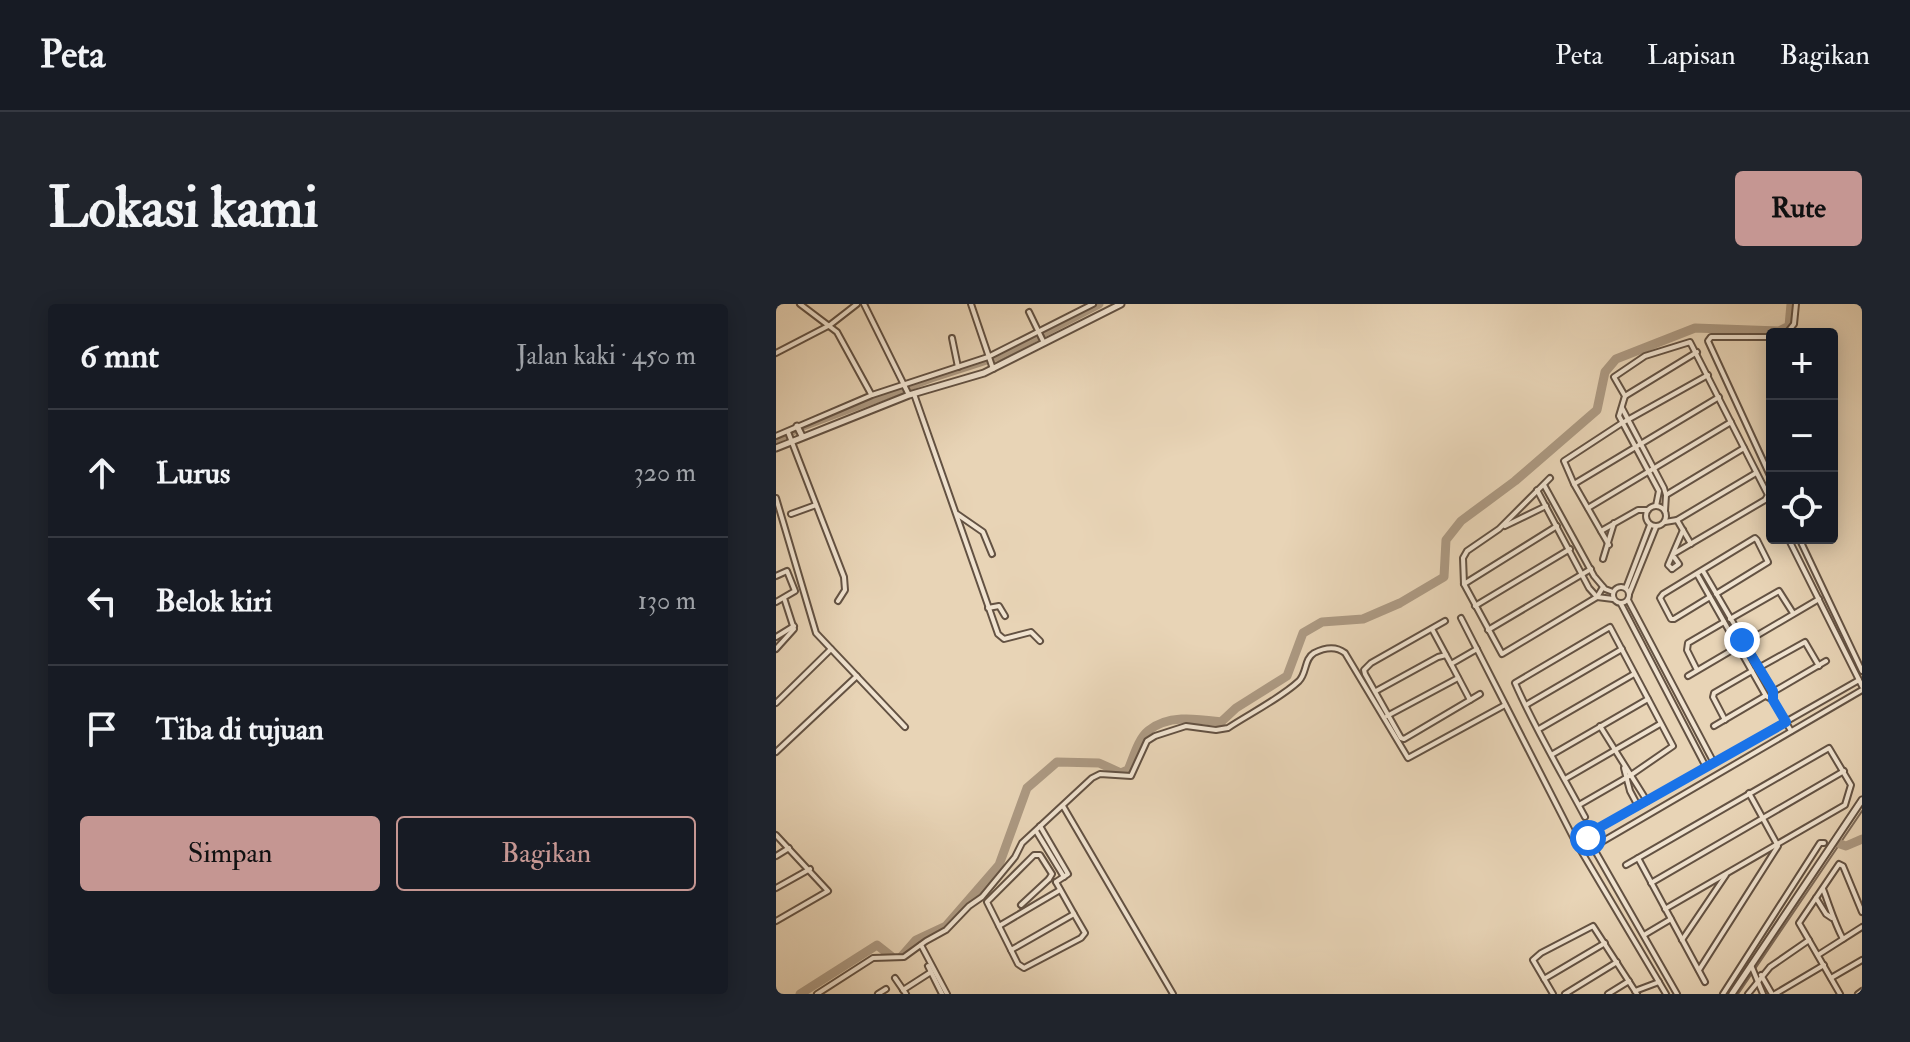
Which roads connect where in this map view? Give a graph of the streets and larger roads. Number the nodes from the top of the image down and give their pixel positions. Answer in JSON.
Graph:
{"nodes":[{"id":1,"x":800,"y":304,"type":"edge"},
{"id":2,"x":857,"y":304,"type":"edge"},
{"id":3,"x":864,"y":304,"type":"edge"},
{"id":4,"x":971,"y":304,"type":"edge"},
{"id":5,"x":1077,"y":304,"type":"edge"},
{"id":6,"x":1093,"y":304,"type":"edge"},
{"id":7,"x":1120,"y":304,"type":"edge"},
{"id":8,"x":1796,"y":304,"type":"edge"},
{"id":9,"x":1079,"y":311,"type":"junction"},
{"id":10,"x":1029,"y":312,"type":"dead end"},
{"id":11,"x":830,"y":325,"type":"junction"},
{"id":12,"x":1791,"y":328,"type":"edge"},
{"id":13,"x":1040,"y":337,"type":"junction"},
{"id":14,"x":1766,"y":337,"type":"edge"},
{"id":15,"x":952,"y":338,"type":"dead end"},
{"id":16,"x":1011,"y":352,"type":"junction"},
{"id":17,"x":1697,"y":352,"type":"junction"},
{"id":18,"x":776,"y":353,"type":"edge"},
{"id":19,"x":988,"y":358,"type":"junction"},
{"id":20,"x":958,"y":367,"type":"junction"},
{"id":21,"x":992,"y":367,"type":"junction"},
{"id":22,"x":1708,"y":375,"type":"junction"},
{"id":23,"x":908,"y":390,"type":"junction"},
{"id":24,"x":872,"y":395,"type":"junction"},
{"id":25,"x":1625,"y":396,"type":"junction"},
{"id":26,"x":1719,"y":397,"type":"junction"},
{"id":27,"x":849,"y":410,"type":"junction"},
{"id":28,"x":1625,"y":422,"type":"junction"},
{"id":29,"x":1731,"y":422,"type":"junction"},
{"id":30,"x":817,"y":423,"type":"junction"},
{"id":31,"x":799,"y":431,"type":"junction"},
{"id":32,"x":789,"y":435,"type":"junction"},
{"id":33,"x":777,"y":442,"type":"edge"},
{"id":34,"x":1637,"y":445,"type":"junction"},
{"id":35,"x":1744,"y":448,"type":"junction"},
{"id":36,"x":1650,"y":469,"type":"junction"},
{"id":37,"x":1768,"y":472,"type":"edge"},
{"id":38,"x":1756,"y":473,"type":"junction"},
{"id":39,"x":1550,"y":478,"type":"dead end"},
{"id":40,"x":1574,"y":484,"type":"junction"},
{"id":41,"x":1544,"y":485,"type":"junction"},
{"id":42,"x":1537,"y":490,"type":"junction"},
{"id":43,"x":1663,"y":495,"type":"junction"},
{"id":44,"x":776,"y":498,"type":"edge"},
{"id":45,"x":816,"y":505,"type":"junction"},
{"id":46,"x":1546,"y":506,"type":"junction"},
{"id":47,"x":1656,"y":506,"type":"junction"},
{"id":48,"x":1588,"y":508,"type":"junction"},
{"id":49,"x":1558,"y":510,"type":"junction"},
{"id":50,"x":1648,"y":510,"type":"junction"},
{"id":51,"x":1665,"y":511,"type":"junction"},
{"id":52,"x":954,"y":512,"type":"junction"},
{"id":53,"x":791,"y":514,"type":"dead end"},
{"id":54,"x":1551,"y":514,"type":"junction"},
{"id":55,"x":1677,"y":520,"type":"junction"},
{"id":56,"x":1615,"y":522,"type":"junction"},
{"id":57,"x":1665,"y":522,"type":"junction"},
{"id":58,"x":1558,"y":526,"type":"junction"},
{"id":59,"x":1653,"y":526,"type":"junction"},
{"id":60,"x":1499,"y":529,"type":"junction"},
{"id":61,"x":1683,"y":530,"type":"junction"},
{"id":62,"x":1601,"y":531,"type":"junction"},
{"id":63,"x":1570,"y":533,"type":"junction"},
{"id":64,"x":1564,"y":537,"type":"junction"},
{"id":65,"x":1691,"y":544,"type":"junction"},
{"id":66,"x":1791,"y":544,"type":"edge"},
{"id":67,"x":1802,"y":544,"type":"edge"},
{"id":68,"x":1609,"y":545,"type":"junction"},
{"id":69,"x":1570,"y":549,"type":"junction"},
{"id":70,"x":992,"y":554,"type":"dead end"},
{"id":71,"x":1603,"y":559,"type":"dead end"},
{"id":72,"x":1591,"y":569,"type":"junction"},
{"id":73,"x":1700,"y":572,"type":"junction"},
{"id":74,"x":1583,"y":574,"type":"junction"},
{"id":75,"x":776,"y":576,"type":"edge"},
{"id":76,"x":1464,"y":584,"type":"junction"},
{"id":77,"x":1603,"y":587,"type":"junction"},
{"id":78,"x":1626,"y":588,"type":"junction"},
{"id":79,"x":1613,"y":592,"type":"junction"},
{"id":80,"x":1713,"y":595,"type":"junction"},
{"id":81,"x":1597,"y":597,"type":"junction"},
{"id":82,"x":1629,"y":597,"type":"junction"},
{"id":83,"x":784,"y":598,"type":"junction"},
{"id":84,"x":1613,"y":599,"type":"junction"},
{"id":85,"x":1819,"y":599,"type":"junction"},
{"id":86,"x":838,"y":601,"type":"dead end"},
{"id":87,"x":776,"y":602,"type":"edge"},
{"id":88,"x":1621,"y":604,"type":"junction"},
{"id":89,"x":1475,"y":606,"type":"junction"},
{"id":90,"x":1723,"y":607,"type":"junction"},
{"id":91,"x":988,"y":608,"type":"junction"},
{"id":92,"x":1718,"y":610,"type":"junction"},
{"id":93,"x":1793,"y":613,"type":"junction"},
{"id":94,"x":1005,"y":616,"type":"dead end"},
{"id":95,"x":1461,"y":618,"type":"dead end"},
{"id":96,"x":1727,"y":620,"type":"junction"},
{"id":97,"x":1445,"y":621,"type":"dead end"},
{"id":98,"x":794,"y":626,"type":"junction"},
{"id":99,"x":1432,"y":629,"type":"junction"},
{"id":100,"x":1488,"y":630,"type":"junction"},
{"id":101,"x":776,"y":637,"type":"edge"},
{"id":102,"x":1040,"y":641,"type":"dead end"},
{"id":103,"x":1744,"y":643,"type":"junction"},
{"id":104,"x":1738,"y":646,"type":"junction"},
{"id":105,"x":776,"y":649,"type":"edge"},
{"id":106,"x":831,"y":649,"type":"junction"},
{"id":107,"x":1477,"y":649,"type":"junction"},
{"id":108,"x":1622,"y":649,"type":"junction"},
{"id":109,"x":1446,"y":655,"type":"junction"},
{"id":110,"x":1826,"y":661,"type":"dead end"},
{"id":111,"x":1451,"y":664,"type":"junction"},
{"id":112,"x":1819,"y":666,"type":"junction"},
{"id":113,"x":1760,"y":667,"type":"junction"},
{"id":114,"x":1697,"y":670,"type":"junction"},
{"id":115,"x":1752,"y":671,"type":"junction"},
{"id":116,"x":1862,"y":671,"type":"edge"},
{"id":117,"x":1635,"y":674,"type":"junction"},
{"id":118,"x":857,"y":676,"type":"junction"},
{"id":119,"x":1688,"y":676,"type":"dead end"},
{"id":120,"x":1458,"y":678,"type":"junction"},
{"id":121,"x":1859,"y":680,"type":"junction"},
{"id":122,"x":1862,"y":688,"type":"edge"},
{"id":123,"x":1376,"y":691,"type":"junction"},
{"id":124,"x":1773,"y":691,"type":"junction"},
{"id":125,"x":1480,"y":694,"type":"dead end"},
{"id":126,"x":1766,"y":696,"type":"junction"},
{"id":127,"x":1648,"y":699,"type":"junction"},
{"id":128,"x":1470,"y":700,"type":"junction"},
{"id":129,"x":1773,"y":700,"type":"junction"},
{"id":130,"x":776,"y":703,"type":"edge"},
{"id":131,"x":1505,"y":705,"type":"junction"},
{"id":132,"x":1526,"y":705,"type":"junction"},
{"id":133,"x":1387,"y":716,"type":"junction"},
{"id":134,"x":1725,"y":720,"type":"junction"},
{"id":135,"x":1786,"y":722,"type":"junction"},
{"id":136,"x":1660,"y":723,"type":"junction"},
{"id":137,"x":1600,"y":726,"type":"junction"},
{"id":138,"x":1714,"y":726,"type":"dead end"},
{"id":139,"x":905,"y":727,"type":"dead end"},
{"id":140,"x":1539,"y":729,"type":"junction"},
{"id":141,"x":1791,"y":731,"type":"junction"},
{"id":142,"x":1615,"y":750,"type":"junction"},
{"id":143,"x":776,"y":752,"type":"edge"},
{"id":144,"x":1552,"y":754,"type":"junction"},
{"id":145,"x":1714,"y":763,"type":"junction"},
{"id":146,"x":1706,"y":767,"type":"junction"},
{"id":147,"x":1844,"y":771,"type":"junction"},
{"id":148,"x":1629,"y":776,"type":"junction"},
{"id":149,"x":1565,"y":779,"type":"junction"},
{"id":150,"x":1639,"y":788,"type":"junction"},
{"id":151,"x":1632,"y":793,"type":"junction"},
{"id":152,"x":1749,"y":793,"type":"junction"},
{"id":153,"x":1862,"y":800,"type":"edge"},
{"id":154,"x":1647,"y":801,"type":"junction"},
{"id":155,"x":1579,"y":805,"type":"junction"},
{"id":156,"x":1640,"y":805,"type":"junction"},
{"id":157,"x":1063,"y":806,"type":"junction"},
{"id":158,"x":1647,"y":814,"type":"junction"},
{"id":159,"x":1585,"y":817,"type":"dead end"},
{"id":160,"x":1763,"y":818,"type":"junction"},
{"id":161,"x":1040,"y":826,"type":"junction"},
{"id":162,"x":1035,"y":830,"type":"junction"},
{"id":163,"x":776,"y":835,"type":"edge"},
{"id":164,"x":1586,"y":835,"type":"junction"},
{"id":165,"x":1574,"y":839,"type":"junction"},
{"id":166,"x":1824,"y":843,"type":"dead end"},
{"id":167,"x":1779,"y":844,"type":"junction"},
{"id":168,"x":1593,"y":847,"type":"junction"},
{"id":169,"x":789,"y":848,"type":"junction"},
{"id":170,"x":776,"y":856,"type":"edge"},
{"id":171,"x":1638,"y":858,"type":"junction"},
{"id":172,"x":1626,"y":865,"type":"dead end"},
{"id":173,"x":810,"y":869,"type":"junction"},
{"id":174,"x":1728,"y":873,"type":"junction"},
{"id":175,"x":1066,"y":876,"type":"junction"},
{"id":176,"x":1049,"y":879,"type":"junction"},
{"id":177,"x":1056,"y":882,"type":"junction"},
{"id":178,"x":1651,"y":883,"type":"junction"},
{"id":179,"x":776,"y":888,"type":"edge"},
{"id":180,"x":1823,"y":889,"type":"junction"},
{"id":181,"x":1060,"y":890,"type":"junction"},
{"id":182,"x":1816,"y":898,"type":"junction"},
{"id":183,"x":1860,"y":901,"type":"edge"},
{"id":184,"x":1021,"y":905,"type":"dead end"},
{"id":185,"x":1665,"y":909,"type":"junction"},
{"id":186,"x":1862,"y":912,"type":"edge"},
{"id":187,"x":1074,"y":914,"type":"junction"},
{"id":188,"x":1832,"y":918,"type":"junction"},
{"id":189,"x":1671,"y":919,"type":"junction"},
{"id":190,"x":776,"y":921,"type":"edge"},
{"id":191,"x":999,"y":926,"type":"junction"},
{"id":192,"x":1862,"y":927,"type":"edge"},
{"id":193,"x":1644,"y":935,"type":"junction"},
{"id":194,"x":1843,"y":939,"type":"junction"},
{"id":195,"x":1682,"y":940,"type":"junction"},
{"id":196,"x":1809,"y":940,"type":"junction"},
{"id":197,"x":1605,"y":943,"type":"junction"},
{"id":198,"x":921,"y":945,"type":"junction"},
{"id":199,"x":1011,"y":950,"type":"junction"},
{"id":200,"x":1818,"y":955,"type":"junction"},
{"id":201,"x":1862,"y":960,"type":"edge"},
{"id":202,"x":1617,"y":962,"type":"junction"},
{"id":203,"x":1824,"y":965,"type":"junction"},
{"id":204,"x":1699,"y":970,"type":"junction"},
{"id":205,"x":1755,"y":971,"type":"junction"},
{"id":206,"x":895,"y":978,"type":"dead end"},
{"id":207,"x":1831,"y":978,"type":"junction"},
{"id":208,"x":1544,"y":979,"type":"junction"},
{"id":209,"x":1629,"y":981,"type":"junction"},
{"id":210,"x":1756,"y":981,"type":"junction"},
{"id":211,"x":1659,"y":982,"type":"junction"},
{"id":212,"x":1705,"y":982,"type":"dead end"},
{"id":213,"x":886,"y":989,"type":"dead end"},
{"id":214,"x":1839,"y":991,"type":"edge"},
{"id":215,"x":904,"y":992,"type":"edge"},
{"id":216,"x":1636,"y":992,"type":"edge"},
{"id":217,"x":817,"y":994,"type":"edge"},
{"id":218,"x":878,"y":994,"type":"edge"},
{"id":219,"x":944,"y":994,"type":"edge"},
{"id":220,"x":1173,"y":994,"type":"edge"},
{"id":221,"x":1553,"y":994,"type":"edge"},
{"id":222,"x":1565,"y":994,"type":"edge"},
{"id":223,"x":1608,"y":994,"type":"edge"},
{"id":224,"x":1666,"y":994,"type":"edge"},
{"id":225,"x":1677,"y":994,"type":"edge"},
{"id":226,"x":1723,"y":994,"type":"edge"},
{"id":227,"x":1732,"y":994,"type":"edge"},
{"id":228,"x":1748,"y":994,"type":"edge"},
{"id":229,"x":1763,"y":994,"type":"edge"},
{"id":230,"x":1773,"y":994,"type":"edge"},
{"id":231,"x":1828,"y":994,"type":"edge"}],
"edges":[{"from":1,"to":11,"type":"street"},
{"from":2,"to":11,"type":"street"},
{"from":3,"to":23,"type":"street"},
{"from":4,"to":19,"type":"street"},
{"from":5,"to":9,"type":"street"},
{"from":6,"to":9,"type":"street"},
{"from":7,"to":13,"type":"street"},
{"from":8,"to":12,"type":"street"},
{"from":9,"to":13,"type":"street"},
{"from":10,"to":13,"type":"street"},
{"from":11,"to":18,"type":"street"},
{"from":11,"to":24,"type":"street"},
{"from":13,"to":16,"type":"street"},
{"from":13,"to":16,"type":"street"},
{"from":14,"to":37,"type":"street"},
{"from":15,"to":20,"type":"street"},
{"from":16,"to":19,"type":"street"},
{"from":16,"to":21,"type":"street"},
{"from":17,"to":22,"type":"street"},
{"from":17,"to":25,"type":"street"},
{"from":17,"to":25,"type":"street"},
{"from":19,"to":20,"type":"street"},
{"from":19,"to":21,"type":"street"},
{"from":20,"to":23,"type":"street"},
{"from":21,"to":23,"type":"street"},
{"from":22,"to":26,"type":"street"},
{"from":22,"to":28,"type":"street"},
{"from":23,"to":24,"type":"street"},
{"from":23,"to":27,"type":"street"},
{"from":23,"to":52,"type":"street"},
{"from":24,"to":27,"type":"street"},
{"from":25,"to":28,"type":"street"},
{"from":26,"to":29,"type":"street"},
{"from":26,"to":34,"type":"street"},
{"from":27,"to":30,"type":"street"},
{"from":27,"to":30,"type":"street"},
{"from":28,"to":34,"type":"street"},
{"from":28,"to":40,"type":"street"},
{"from":29,"to":35,"type":"street"},
{"from":29,"to":36,"type":"street"},
{"from":30,"to":31,"type":"street"},
{"from":30,"to":31,"type":"street"},
{"from":31,"to":32,"type":"street"},
{"from":31,"to":32,"type":"street"},
{"from":32,"to":33,"type":"street"},
{"from":32,"to":33,"type":"street"},
{"from":32,"to":45,"type":"street"},
{"from":34,"to":36,"type":"street"},
{"from":34,"to":40,"type":"street"},
{"from":35,"to":38,"type":"street"},
{"from":35,"to":43,"type":"street"},
{"from":36,"to":43,"type":"street"},
{"from":36,"to":48,"type":"street"},
{"from":38,"to":55,"type":"street"},
{"from":38,"to":65,"type":"street"},
{"from":39,"to":41,"type":"street"},
{"from":40,"to":48,"type":"street"},
{"from":41,"to":42,"type":"street"},
{"from":41,"to":49,"type":"street"},
{"from":42,"to":46,"type":"street"},
{"from":42,"to":60,"type":"street"},
{"from":43,"to":47,"type":"street"},
{"from":43,"to":51,"type":"street"},
{"from":44,"to":106,"type":"street"},
{"from":45,"to":53,"type":"street"},
{"from":45,"to":86,"type":"street"},
{"from":46,"to":54,"type":"street"},
{"from":46,"to":60,"type":"street"},
{"from":47,"to":50,"type":"street"},
{"from":47,"to":51,"type":"street"},
{"from":48,"to":62,"type":"street"},
{"from":49,"to":54,"type":"street"},
{"from":49,"to":63,"type":"street"},
{"from":50,"to":56,"type":"street"},
{"from":50,"to":59,"type":"street"},
{"from":51,"to":57,"type":"street"},
{"from":52,"to":70,"type":"street"},
{"from":52,"to":91,"type":"street"},
{"from":54,"to":58,"type":"street"},
{"from":55,"to":57,"type":"street"},
{"from":55,"to":61,"type":"street"},
{"from":56,"to":62,"type":"street"},
{"from":56,"to":68,"type":"street"},
{"from":57,"to":59,"type":"street"},
{"from":58,"to":64,"type":"street"},
{"from":58,"to":76,"type":"street"},
{"from":59,"to":78,"type":"street"},
{"from":59,"to":82,"type":"street"},
{"from":60,"to":76,"type":"street"},
{"from":61,"to":65,"type":"street"},
{"from":61,"to":65,"type":"street"},
{"from":62,"to":68,"type":"street"},
{"from":63,"to":64,"type":"street"},
{"from":63,"to":72,"type":"street"},
{"from":64,"to":69,"type":"street"},
{"from":66,"to":85,"type":"street"},
{"from":67,"to":116,"type":"street"},
{"from":68,"to":71,"type":"street"},
{"from":69,"to":74,"type":"street"},
{"from":69,"to":89,"type":"street"},
{"from":72,"to":74,"type":"street"},
{"from":72,"to":77,"type":"street"},
{"from":73,"to":80,"type":"street"},
{"from":73,"to":80,"type":"street"},
{"from":73,"to":80,"type":"street"},
{"from":74,"to":81,"type":"street"},
{"from":74,"to":100,"type":"street"},
{"from":75,"to":83,"type":"street"},
{"from":76,"to":89,"type":"street"},
{"from":77,"to":79,"type":"street"},
{"from":77,"to":81,"type":"street"},
{"from":78,"to":79,"type":"street"},
{"from":78,"to":82,"type":"street"},
{"from":79,"to":84,"type":"street"},
{"from":80,"to":90,"type":"street"},
{"from":80,"to":92,"type":"street"},
{"from":81,"to":84,"type":"street"},
{"from":81,"to":100,"type":"street"},
{"from":82,"to":88,"type":"street"},
{"from":82,"to":145,"type":"street"},
{"from":83,"to":87,"type":"street"},
{"from":83,"to":98,"type":"street"},
{"from":84,"to":88,"type":"street"},
{"from":85,"to":93,"type":"street"},
{"from":85,"to":121,"type":"street"},
{"from":88,"to":146,"type":"street"},
{"from":89,"to":100,"type":"street"},
{"from":90,"to":92,"type":"street"},
{"from":90,"to":96,"type":"street"},
{"from":91,"to":94,"type":"street"},
{"from":91,"to":102,"type":"street"},
{"from":92,"to":96,"type":"street"},
{"from":93,"to":96,"type":"street"},
{"from":93,"to":103,"type":"street"},
{"from":95,"to":107,"type":"street"},
{"from":96,"to":103,"type":"street"},
{"from":96,"to":104,"type":"street"},
{"from":96,"to":114,"type":"street"},
{"from":97,"to":99,"type":"street"},
{"from":98,"to":101,"type":"street"},
{"from":98,"to":105,"type":"street"},
{"from":99,"to":109,"type":"street"},
{"from":99,"to":123,"type":"street"},
{"from":103,"to":104,"type":"street"},
{"from":103,"to":113,"type":"street"},
{"from":104,"to":114,"type":"street"},
{"from":104,"to":115,"type":"street"},
{"from":106,"to":118,"type":"street"},
{"from":106,"to":130,"type":"street"},
{"from":107,"to":111,"type":"street"},
{"from":107,"to":131,"type":"street"},
{"from":108,"to":117,"type":"street"},
{"from":108,"to":132,"type":"street"},
{"from":108,"to":132,"type":"street"},
{"from":109,"to":111,"type":"street"},
{"from":109,"to":123,"type":"street"},
{"from":110,"to":112,"type":"street"},
{"from":111,"to":120,"type":"street"},
{"from":112,"to":113,"type":"street"},
{"from":112,"to":124,"type":"street"},
{"from":113,"to":124,"type":"street"},
{"from":114,"to":119,"type":"street"},
{"from":115,"to":126,"type":"street"},
{"from":115,"to":134,"type":"street"},
{"from":117,"to":127,"type":"street"},
{"from":117,"to":140,"type":"street"},
{"from":118,"to":139,"type":"street"},
{"from":118,"to":143,"type":"street"},
{"from":120,"to":128,"type":"street"},
{"from":120,"to":133,"type":"street"},
{"from":121,"to":122,"type":"street"},
{"from":121,"to":135,"type":"street"},
{"from":122,"to":141,"type":"street"},
{"from":123,"to":133,"type":"street"},
{"from":124,"to":126,"type":"street"},
{"from":124,"to":129,"type":"street"},
{"from":125,"to":128,"type":"street"},
{"from":126,"to":129,"type":"street"},
{"from":126,"to":134,"type":"street"},
{"from":127,"to":136,"type":"street"},
{"from":127,"to":137,"type":"street"},
{"from":128,"to":133,"type":"street"},
{"from":129,"to":135,"type":"street"},
{"from":131,"to":157,"type":"street"},
{"from":131,"to":165,"type":"street"},
{"from":132,"to":140,"type":"street"},
{"from":134,"to":138,"type":"street"},
{"from":135,"to":141,"type":"street"},
{"from":135,"to":145,"type":"street"},
{"from":136,"to":142,"type":"street"},
{"from":136,"to":148,"type":"street"},
{"from":137,"to":142,"type":"street"},
{"from":137,"to":144,"type":"street"},
{"from":140,"to":144,"type":"street"},
{"from":141,"to":158,"type":"street"},
{"from":142,"to":148,"type":"street"},
{"from":142,"to":149,"type":"street"},
{"from":144,"to":149,"type":"street"},
{"from":145,"to":146,"type":"street"},
{"from":146,"to":154,"type":"street"},
{"from":147,"to":152,"type":"street"},
{"from":147,"to":160,"type":"street"},
{"from":147,"to":167,"type":"street"},
{"from":148,"to":150,"type":"street"},
{"from":148,"to":151,"type":"street"},
{"from":148,"to":155,"type":"street"},
{"from":149,"to":155,"type":"street"},
{"from":150,"to":151,"type":"street"},
{"from":150,"to":154,"type":"street"},
{"from":151,"to":156,"type":"street"},
{"from":152,"to":160,"type":"street"},
{"from":152,"to":171,"type":"street"},
{"from":153,"to":205,"type":"street"},
{"from":154,"to":156,"type":"street"},
{"from":155,"to":159,"type":"street"},
{"from":156,"to":158,"type":"street"},
{"from":156,"to":164,"type":"street"},
{"from":157,"to":161,"type":"street"},
{"from":157,"to":220,"type":"street"},
{"from":158,"to":168,"type":"street"},
{"from":160,"to":167,"type":"street"},
{"from":160,"to":178,"type":"street"},
{"from":161,"to":162,"type":"street"},
{"from":161,"to":175,"type":"street"},
{"from":162,"to":175,"type":"street"},
{"from":162,"to":198,"type":"street"},
{"from":163,"to":169,"type":"street"},
{"from":164,"to":165,"type":"street"},
{"from":164,"to":168,"type":"street"},
{"from":165,"to":211,"type":"street"},
{"from":166,"to":226,"type":"street"},
{"from":167,"to":174,"type":"street"},
{"from":167,"to":204,"type":"street"},
{"from":168,"to":193,"type":"street"},
{"from":169,"to":170,"type":"street"},
{"from":169,"to":173,"type":"street"},
{"from":171,"to":172,"type":"street"},
{"from":171,"to":178,"type":"street"},
{"from":173,"to":179,"type":"street"},
{"from":173,"to":190,"type":"street"},
{"from":174,"to":185,"type":"street"},
{"from":174,"to":195,"type":"street"},
{"from":175,"to":177,"type":"street"},
{"from":176,"to":177,"type":"street"},
{"from":176,"to":184,"type":"street"},
{"from":176,"to":191,"type":"street"},
{"from":177,"to":181,"type":"street"},
{"from":178,"to":185,"type":"street"},
{"from":180,"to":182,"type":"street"},
{"from":180,"to":183,"type":"street"},
{"from":180,"to":188,"type":"street"},
{"from":181,"to":187,"type":"street"},
{"from":181,"to":191,"type":"street"},
{"from":182,"to":188,"type":"street"},
{"from":182,"to":196,"type":"street"},
{"from":183,"to":186,"type":"street"},
{"from":185,"to":189,"type":"street"},
{"from":187,"to":199,"type":"street"},
{"from":187,"to":199,"type":"street"},
{"from":188,"to":194,"type":"street"},
{"from":189,"to":193,"type":"street"},
{"from":189,"to":195,"type":"street"},
{"from":191,"to":199,"type":"street"},
{"from":192,"to":194,"type":"street"},
{"from":193,"to":225,"type":"street"},
{"from":194,"to":200,"type":"street"},
{"from":195,"to":204,"type":"street"},
{"from":196,"to":200,"type":"street"},
{"from":196,"to":205,"type":"street"},
{"from":197,"to":202,"type":"street"},
{"from":197,"to":208,"type":"street"},
{"from":197,"to":208,"type":"street"},
{"from":198,"to":217,"type":"street"},
{"from":198,"to":219,"type":"street"},
{"from":200,"to":203,"type":"street"},
{"from":201,"to":207,"type":"street"},
{"from":202,"to":209,"type":"street"},
{"from":202,"to":222,"type":"street"},
{"from":203,"to":207,"type":"street"},
{"from":203,"to":230,"type":"street"},
{"from":204,"to":212,"type":"street"},
{"from":205,"to":210,"type":"street"},
{"from":205,"to":227,"type":"street"},
{"from":205,"to":230,"type":"street"},
{"from":206,"to":215,"type":"street"},
{"from":207,"to":214,"type":"street"},
{"from":208,"to":221,"type":"street"},
{"from":209,"to":216,"type":"street"},
{"from":209,"to":223,"type":"street"},
{"from":210,"to":228,"type":"street"},
{"from":210,"to":229,"type":"street"},
{"from":211,"to":216,"type":"street"},
{"from":211,"to":224,"type":"street"},
{"from":213,"to":218,"type":"street"},
{"from":214,"to":231,"type":"street"},
{"from":215,"to":219,"type":"street"}]}
